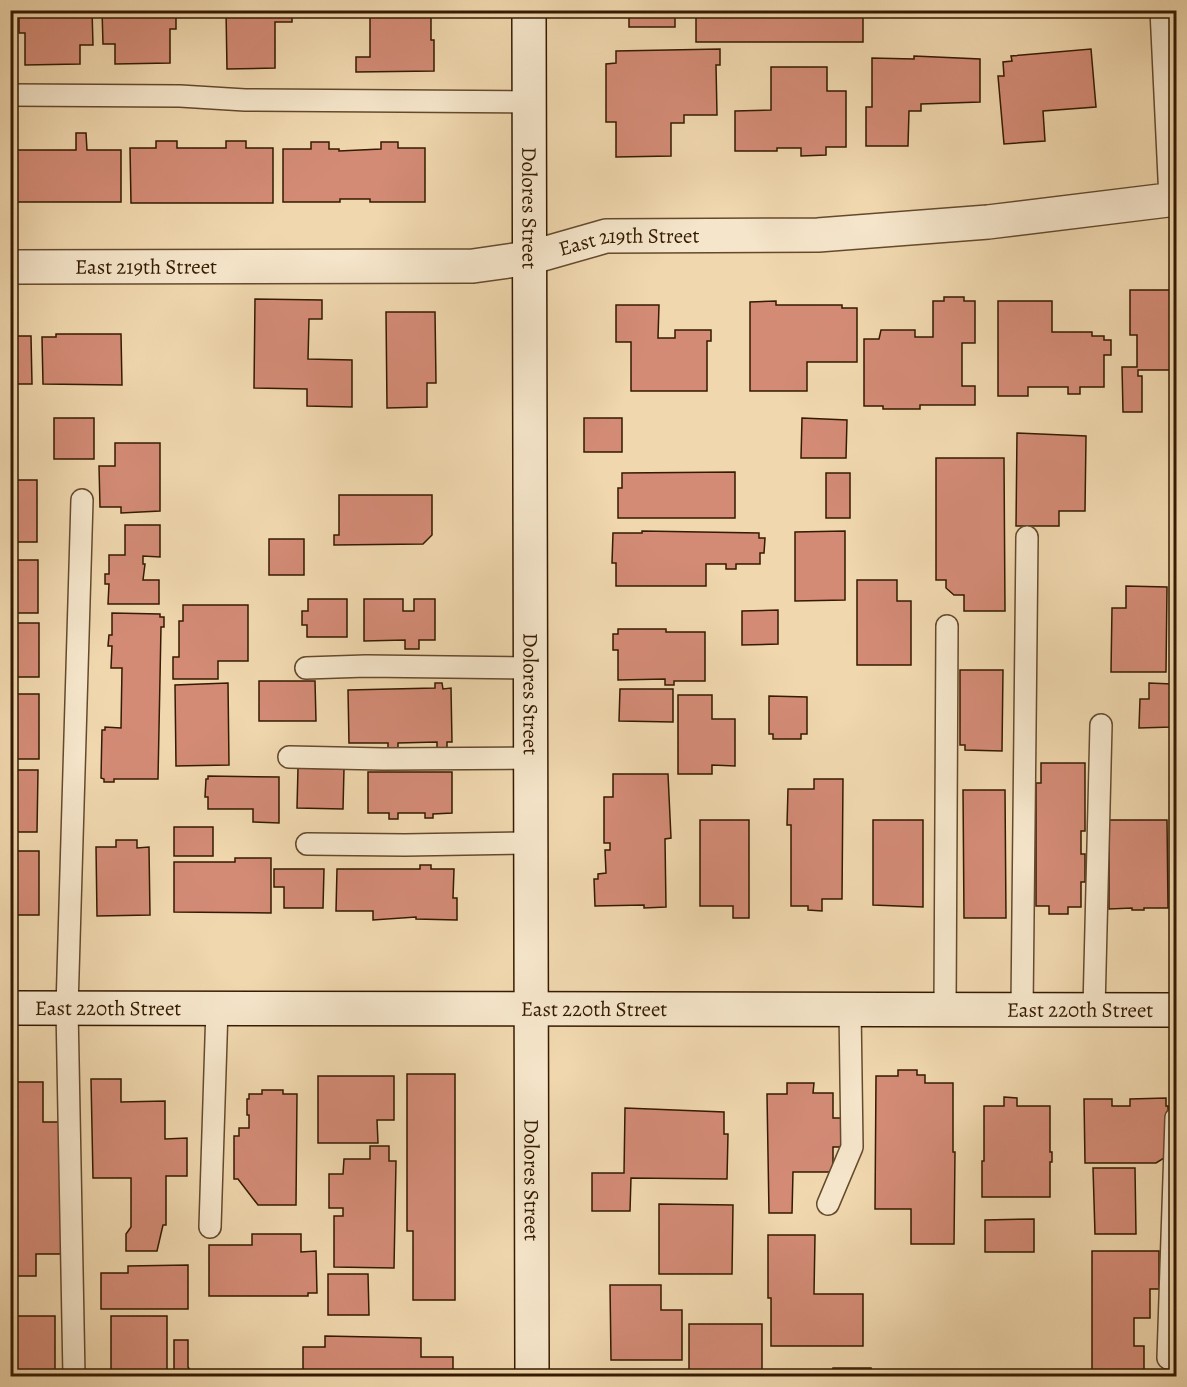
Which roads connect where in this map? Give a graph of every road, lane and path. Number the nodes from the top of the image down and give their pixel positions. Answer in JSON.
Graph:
{"nodes":[{"id":1,"x":529,"y":10,"type":"edge"},
{"id":2,"x":1167,"y":10,"type":"edge"},
{"id":3,"x":10,"y":94,"type":"edge"},
{"id":4,"x":529,"y":102,"type":"junction"},
{"id":5,"x":1176,"y":199,"type":"edge"},
{"id":6,"x":529,"y":258,"type":"junction"},
{"id":7,"x":10,"y":267,"type":"edge"},
{"id":8,"x":82,"y":500,"type":"dead end"},
{"id":9,"x":1026,"y":537,"type":"dead end"},
{"id":10,"x":947,"y":626,"type":"dead end"},
{"id":11,"x":306,"y":668,"type":"dead end"},
{"id":12,"x":531,"y":668,"type":"junction"},
{"id":13,"x":1101,"y":725,"type":"dead end"},
{"id":14,"x":289,"y":757,"type":"dead end"},
{"id":15,"x":531,"y":758,"type":"junction"},
{"id":16,"x":531,"y":843,"type":"junction"},
{"id":17,"x":307,"y":844,"type":"dead end"},
{"id":18,"x":10,"y":1008,"type":"edge"},
{"id":19,"x":67,"y":1008,"type":"junction"},
{"id":20,"x":217,"y":1008,"type":"junction"},
{"id":21,"x":531,"y":1008,"type":"junction"},
{"id":22,"x":850,"y":1008,"type":"junction"},
{"id":23,"x":945,"y":1009,"type":"junction"},
{"id":24,"x":1022,"y":1009,"type":"junction"},
{"id":25,"x":1094,"y":1009,"type":"junction"},
{"id":26,"x":1176,"y":1010,"type":"edge"},
{"id":27,"x":1176,"y":1118,"type":"edge"},
{"id":28,"x":828,"y":1204,"type":"dead end"},
{"id":29,"x":210,"y":1227,"type":"dead end"},
{"id":30,"x":1168,"y":1358,"type":"dead end"},
{"id":31,"x":74,"y":1377,"type":"edge"},
{"id":32,"x":532,"y":1377,"type":"edge"}],
"edges":[{"from":1,"to":4,"type":"street","name":"Dolores Street"},
{"from":2,"to":5,"type":"street"},
{"from":3,"to":4,"type":"lane"},
{"from":4,"to":6,"type":"street","name":"Dolores Street"},
{"from":5,"to":6,"type":"street","name":"East 219th Street"},
{"from":6,"to":7,"type":"street","name":"East 219th Street"},
{"from":6,"to":12,"type":"street","name":"Dolores Street"},
{"from":8,"to":19,"type":"lane"},
{"from":9,"to":24,"type":"lane"},
{"from":10,"to":23,"type":"lane"},
{"from":11,"to":12,"type":"lane"},
{"from":12,"to":15,"type":"street","name":"Dolores Street"},
{"from":13,"to":25,"type":"lane"},
{"from":14,"to":15,"type":"lane"},
{"from":15,"to":16,"type":"street","name":"Dolores Street"},
{"from":16,"to":17,"type":"lane"},
{"from":16,"to":21,"type":"street","name":"Dolores Street"},
{"from":18,"to":19,"type":"street","name":"East 220th Street"},
{"from":19,"to":20,"type":"street","name":"East 220th Street"},
{"from":19,"to":31,"type":"lane"},
{"from":20,"to":21,"type":"street","name":"East 220th Street"},
{"from":20,"to":29,"type":"lane"},
{"from":21,"to":22,"type":"street","name":"East 220th Street"},
{"from":21,"to":32,"type":"street","name":"Dolores Street"},
{"from":22,"to":23,"type":"street","name":"East 220th Street"},
{"from":22,"to":28,"type":"lane"},
{"from":23,"to":24,"type":"street","name":"East 220th Street"},
{"from":24,"to":25,"type":"street","name":"East 220th Street"},
{"from":25,"to":26,"type":"street","name":"East 220th Street"},
{"from":27,"to":30,"type":"lane"}]}
